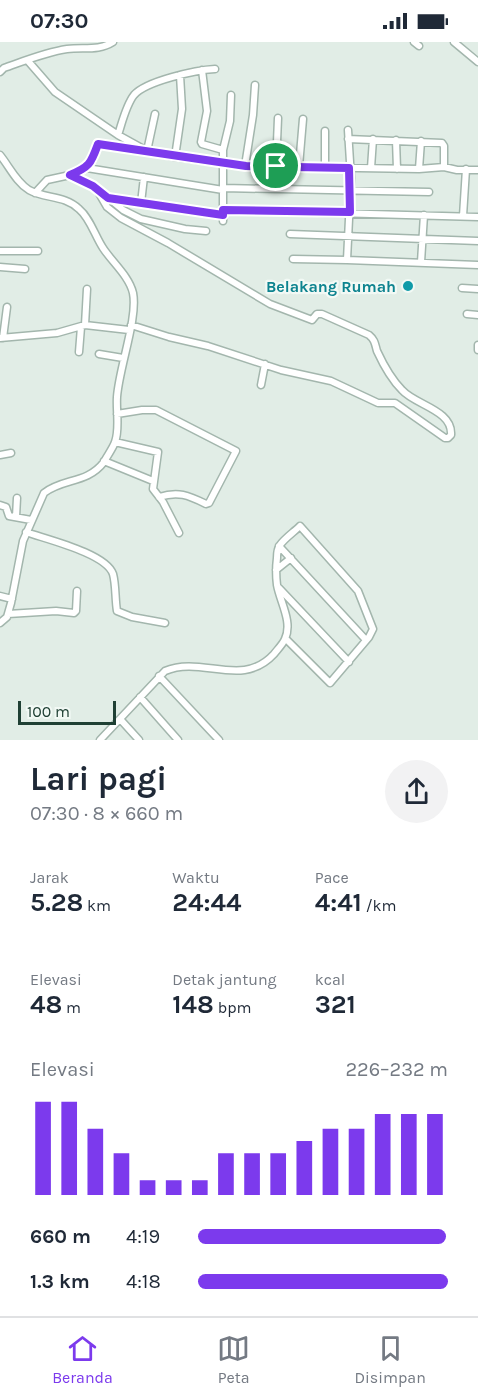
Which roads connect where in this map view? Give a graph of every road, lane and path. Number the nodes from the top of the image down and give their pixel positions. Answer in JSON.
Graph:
{"nodes":[{"id":1,"x":114,"y":42,"type":"edge"},
{"id":2,"x":454,"y":42,"type":"edge"},
{"id":3,"x":28,"y":61,"type":"junction"},
{"id":4,"x":478,"y":62,"type":"edge"},
{"id":5,"x":215,"y":69,"type":"dead end"},
{"id":6,"x":202,"y":70,"type":"junction"},
{"id":7,"x":0,"y":72,"type":"edge"},
{"id":8,"x":180,"y":75,"type":"junction"},
{"id":9,"x":255,"y":85,"type":"dead end"},
{"id":10,"x":231,"y":95,"type":"dead end"},
{"id":11,"x":155,"y":114,"type":"dead end"},
{"id":12,"x":278,"y":118,"type":"dead end"},
{"id":13,"x":303,"y":119,"type":"dead end"},
{"id":14,"x":325,"y":130,"type":"dead end"},
{"id":15,"x":348,"y":130,"type":"dead end"},
{"id":16,"x":118,"y":135,"type":"junction"},
{"id":17,"x":348,"y":139,"type":"junction"},
{"id":18,"x":373,"y":139,"type":"junction"},
{"id":19,"x":396,"y":140,"type":"junction"},
{"id":20,"x":420,"y":141,"type":"junction"},
{"id":21,"x":223,"y":150,"type":"junction"},
{"id":22,"x":147,"y":151,"type":"junction"},
{"id":23,"x":0,"y":155,"type":"edge"},
{"id":24,"x":175,"y":157,"type":"junction"},
{"id":25,"x":223,"y":162,"type":"junction"},
{"id":26,"x":244,"y":166,"type":"junction"},
{"id":27,"x":276,"y":166,"type":"junction"},
{"id":28,"x":299,"y":166,"type":"junction"},
{"id":29,"x":325,"y":167,"type":"junction"},
{"id":30,"x":444,"y":167,"type":"junction"},
{"id":31,"x":87,"y":168,"type":"junction"},
{"id":32,"x":349,"y":168,"type":"junction"},
{"id":33,"x":371,"y":168,"type":"junction"},
{"id":34,"x":397,"y":169,"type":"junction"},
{"id":35,"x":418,"y":169,"type":"junction"},
{"id":36,"x":466,"y":169,"type":"junction"},
{"id":37,"x":478,"y":170,"type":"edge"},
{"id":38,"x":70,"y":175,"type":"junction"},
{"id":39,"x":144,"y":177,"type":"junction"},
{"id":40,"x":96,"y":188,"type":"junction"},
{"id":41,"x":223,"y":189,"type":"junction"},
{"id":42,"x":351,"y":189,"type":"junction"},
{"id":43,"x":429,"y":192,"type":"dead end"},
{"id":44,"x":35,"y":193,"type":"junction"},
{"id":45,"x":108,"y":198,"type":"junction"},
{"id":46,"x":141,"y":203,"type":"junction"},
{"id":47,"x":350,"y":212,"type":"junction"},
{"id":48,"x":424,"y":215,"type":"junction"},
{"id":49,"x":223,"y":216,"type":"junction"},
{"id":50,"x":463,"y":216,"type":"junction"},
{"id":51,"x":478,"y":217,"type":"edge"},
{"id":52,"x":206,"y":231,"type":"dead end"},
{"id":53,"x":290,"y":234,"type":"dead end"},
{"id":54,"x":348,"y":236,"type":"junction"},
{"id":55,"x":423,"y":238,"type":"junction"},
{"id":56,"x":478,"y":241,"type":"edge"},
{"id":57,"x":38,"y":250,"type":"dead end"},
{"id":58,"x":0,"y":252,"type":"edge"},
{"id":59,"x":293,"y":259,"type":"dead end"},
{"id":60,"x":347,"y":260,"type":"junction"},
{"id":61,"x":421,"y":262,"type":"junction"},
{"id":62,"x":478,"y":265,"type":"edge"},
{"id":63,"x":0,"y":267,"type":"edge"},
{"id":64,"x":25,"y":269,"type":"dead end"},
{"id":65,"x":462,"y":288,"type":"dead end"},
{"id":66,"x":87,"y":289,"type":"dead end"},
{"id":67,"x":478,"y":289,"type":"edge"},
{"id":68,"x":7,"y":307,"type":"dead end"},
{"id":69,"x":467,"y":314,"type":"dead end"},
{"id":70,"x":478,"y":315,"type":"edge"},
{"id":71,"x":83,"y":326,"type":"junction"},
{"id":72,"x":130,"y":327,"type":"junction"},
{"id":73,"x":1,"y":338,"type":"edge"},
{"id":74,"x":478,"y":345,"type":"edge"},
{"id":75,"x":478,"y":350,"type":"edge"},
{"id":76,"x":79,"y":352,"type":"dead end"},
{"id":77,"x":99,"y":354,"type":"dead end"},
{"id":78,"x":123,"y":358,"type":"junction"},
{"id":79,"x":265,"y":364,"type":"junction"},
{"id":80,"x":261,"y":385,"type":"dead end"},
{"id":81,"x":117,"y":414,"type":"junction"},
{"id":82,"x":115,"y":442,"type":"junction"},
{"id":83,"x":11,"y":453,"type":"dead end"},
{"id":84,"x":0,"y":455,"type":"edge"},
{"id":85,"x":104,"y":461,"type":"junction"},
{"id":86,"x":153,"y":481,"type":"junction"},
{"id":87,"x":159,"y":497,"type":"junction"},
{"id":88,"x":18,"y":498,"type":"dead end"},
{"id":89,"x":0,"y":505,"type":"edge"},
{"id":90,"x":16,"y":517,"type":"junction"},
{"id":91,"x":31,"y":520,"type":"junction"},
{"id":92,"x":26,"y":532,"type":"junction"},
{"id":93,"x":179,"y":533,"type":"dead end"},
{"id":94,"x":279,"y":546,"type":"junction"},
{"id":95,"x":291,"y":558,"type":"junction"},
{"id":96,"x":276,"y":570,"type":"junction"},
{"id":97,"x":277,"y":585,"type":"junction"},
{"id":98,"x":77,"y":591,"type":"dead end"},
{"id":99,"x":0,"y":596,"type":"edge"},
{"id":100,"x":12,"y":599,"type":"junction"},
{"id":101,"x":7,"y":616,"type":"junction"},
{"id":102,"x":165,"y":622,"type":"dead end"},
{"id":103,"x":0,"y":623,"type":"edge"},
{"id":104,"x":11,"y":625,"type":"dead end"},
{"id":105,"x":286,"y":639,"type":"junction"},
{"id":106,"x":366,"y":640,"type":"junction"},
{"id":107,"x":349,"y":662,"type":"junction"},
{"id":108,"x":159,"y":676,"type":"junction"},
{"id":109,"x":140,"y":698,"type":"junction"},
{"id":110,"x":120,"y":719,"type":"junction"},
{"id":111,"x":100,"y":740,"type":"edge"},
{"id":112,"x":139,"y":740,"type":"edge"},
{"id":113,"x":178,"y":740,"type":"edge"},
{"id":114,"x":219,"y":740,"type":"edge"}],
"edges":[{"from":1,"to":3,"type":"street"},
{"from":2,"to":4,"type":"street"},
{"from":3,"to":7,"type":"street"},
{"from":3,"to":16,"type":"street"},
{"from":5,"to":6,"type":"street"},
{"from":6,"to":8,"type":"street"},
{"from":6,"to":21,"type":"street"},
{"from":8,"to":16,"type":"street"},
{"from":8,"to":24,"type":"street"},
{"from":9,"to":26,"type":"street"},
{"from":10,"to":21,"type":"street"},
{"from":11,"to":22,"type":"street"},
{"from":12,"to":27,"type":"street"},
{"from":13,"to":28,"type":"street"},
{"from":14,"to":29,"type":"street"},
{"from":15,"to":17,"type":"street"},
{"from":16,"to":22,"type":"street"},
{"from":17,"to":18,"type":"street"},
{"from":17,"to":32,"type":"street"},
{"from":18,"to":19,"type":"street"},
{"from":18,"to":33,"type":"street"},
{"from":19,"to":20,"type":"street"},
{"from":19,"to":34,"type":"street"},
{"from":20,"to":30,"type":"street"},
{"from":20,"to":35,"type":"street"},
{"from":21,"to":25,"type":"street"},
{"from":22,"to":24,"type":"street"},
{"from":22,"to":31,"type":"street"},
{"from":23,"to":44,"type":"street"},
{"from":24,"to":25,"type":"street"},
{"from":25,"to":26,"type":"street"},
{"from":25,"to":41,"type":"street"},
{"from":26,"to":27,"type":"street"},
{"from":27,"to":28,"type":"street"},
{"from":28,"to":29,"type":"street"},
{"from":29,"to":32,"type":"street"},
{"from":30,"to":35,"type":"street"},
{"from":30,"to":36,"type":"street"},
{"from":31,"to":38,"type":"street"},
{"from":31,"to":39,"type":"street"},
{"from":32,"to":33,"type":"street"},
{"from":32,"to":42,"type":"street"},
{"from":33,"to":34,"type":"street"},
{"from":34,"to":35,"type":"street"},
{"from":36,"to":37,"type":"street"},
{"from":36,"to":50,"type":"street"},
{"from":38,"to":40,"type":"street"},
{"from":38,"to":44,"type":"street"},
{"from":39,"to":41,"type":"street"},
{"from":39,"to":46,"type":"street"},
{"from":40,"to":45,"type":"street"},
{"from":40,"to":79,"type":"street"},
{"from":41,"to":42,"type":"street"},
{"from":41,"to":49,"type":"street"},
{"from":42,"to":43,"type":"street"},
{"from":42,"to":47,"type":"street"},
{"from":44,"to":72,"type":"street"},
{"from":45,"to":46,"type":"street"},
{"from":45,"to":52,"type":"street"},
{"from":46,"to":49,"type":"street"},
{"from":47,"to":48,"type":"street"},
{"from":47,"to":49,"type":"street"},
{"from":47,"to":54,"type":"street"},
{"from":48,"to":50,"type":"street"},
{"from":48,"to":55,"type":"street"},
{"from":50,"to":51,"type":"street"},
{"from":53,"to":54,"type":"street"},
{"from":54,"to":55,"type":"street"},
{"from":54,"to":60,"type":"street"},
{"from":55,"to":56,"type":"street"},
{"from":55,"to":61,"type":"street"},
{"from":57,"to":58,"type":"street"},
{"from":59,"to":60,"type":"street"},
{"from":60,"to":61,"type":"street"},
{"from":61,"to":62,"type":"street"},
{"from":63,"to":64,"type":"street"},
{"from":65,"to":67,"type":"street"},
{"from":66,"to":71,"type":"street"},
{"from":68,"to":73,"type":"street"},
{"from":69,"to":70,"type":"street"},
{"from":71,"to":72,"type":"street"},
{"from":71,"to":73,"type":"street"},
{"from":71,"to":76,"type":"street"},
{"from":72,"to":78,"type":"street"},
{"from":72,"to":79,"type":"street"},
{"from":74,"to":75,"type":"street"},
{"from":77,"to":78,"type":"street"},
{"from":78,"to":81,"type":"street"},
{"from":79,"to":80,"type":"street"},
{"from":81,"to":82,"type":"street"},
{"from":81,"to":87,"type":"street"},
{"from":82,"to":85,"type":"street"},
{"from":82,"to":86,"type":"street"},
{"from":83,"to":84,"type":"street"},
{"from":85,"to":86,"type":"street"},
{"from":85,"to":91,"type":"street"},
{"from":86,"to":87,"type":"street"},
{"from":87,"to":93,"type":"street"},
{"from":88,"to":90,"type":"street"},
{"from":89,"to":90,"type":"street"},
{"from":90,"to":91,"type":"street"},
{"from":91,"to":92,"type":"street"},
{"from":92,"to":100,"type":"street"},
{"from":92,"to":102,"type":"street"},
{"from":94,"to":95,"type":"street"},
{"from":94,"to":96,"type":"street"},
{"from":94,"to":106,"type":"street"},
{"from":95,"to":96,"type":"street"},
{"from":95,"to":106,"type":"street"},
{"from":96,"to":97,"type":"street"},
{"from":97,"to":105,"type":"street"},
{"from":97,"to":107,"type":"street"},
{"from":98,"to":101,"type":"street"},
{"from":99,"to":100,"type":"street"},
{"from":100,"to":101,"type":"street"},
{"from":101,"to":103,"type":"street"},
{"from":101,"to":104,"type":"street"},
{"from":105,"to":107,"type":"street"},
{"from":105,"to":108,"type":"street"},
{"from":106,"to":107,"type":"street"},
{"from":108,"to":109,"type":"street"},
{"from":108,"to":114,"type":"street"},
{"from":109,"to":110,"type":"street"},
{"from":109,"to":113,"type":"street"},
{"from":110,"to":111,"type":"street"},
{"from":110,"to":112,"type":"street"}]}
